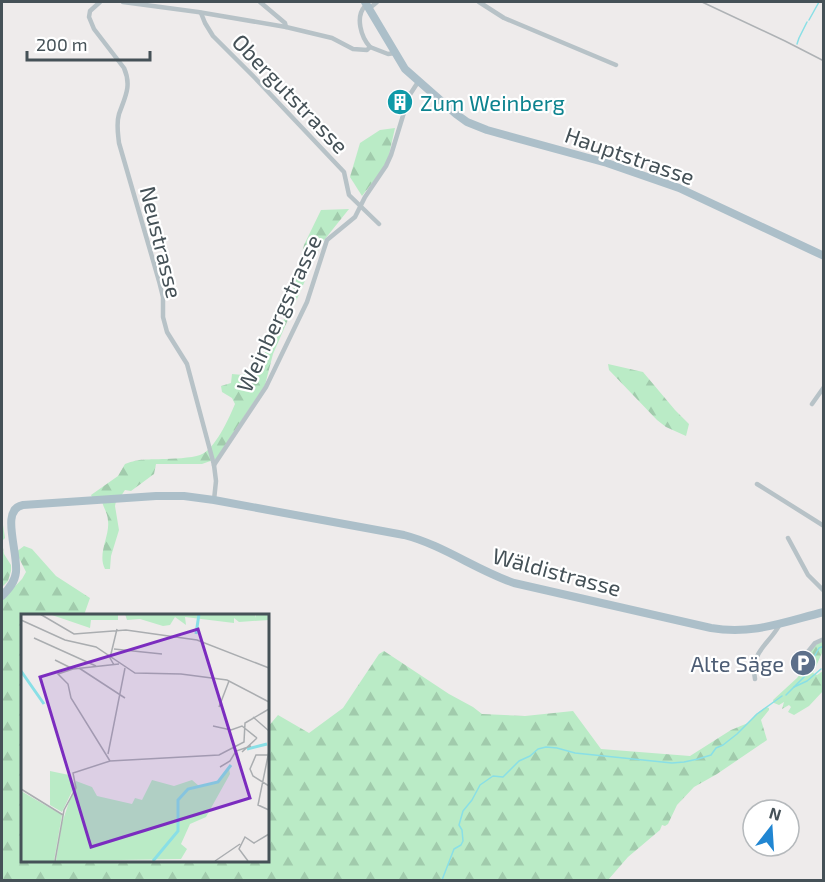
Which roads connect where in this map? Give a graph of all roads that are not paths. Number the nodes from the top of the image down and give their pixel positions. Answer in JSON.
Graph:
{"nodes":[{"id":1,"x":100,"y":2,"type":"edge"},
{"id":2,"x":123,"y":2,"type":"edge"},
{"id":3,"x":166,"y":2,"type":"edge"},
{"id":4,"x":260,"y":2,"type":"edge"},
{"id":5,"x":377,"y":2,"type":"edge"},
{"id":6,"x":479,"y":2,"type":"edge"},
{"id":7,"x":366,"y":4,"type":"edge"},
{"id":8,"x":169,"y":7,"type":"junction"},
{"id":9,"x":201,"y":13,"type":"junction"},
{"id":10,"x":286,"y":27,"type":"junction"},
{"id":11,"x":370,"y":47,"type":"junction"},
{"id":12,"x":395,"y":53,"type":"junction"},
{"id":13,"x":615,"y":65,"type":"dead end"},
{"id":14,"x":418,"y":82,"type":"junction"},
{"id":15,"x":360,"y":206,"type":"junction"},
{"id":16,"x":379,"y":224,"type":"dead end"},
{"id":17,"x":824,"y":256,"type":"edge"},
{"id":18,"x":824,"y":387,"type":"edge"},
{"id":19,"x":812,"y":404,"type":"dead end"},
{"id":20,"x":213,"y":463,"type":"junction"},
{"id":21,"x":757,"y":484,"type":"dead end"},
{"id":22,"x":214,"y":500,"type":"junction"},
{"id":23,"x":824,"y":526,"type":"edge"},
{"id":24,"x":788,"y":538,"type":"dead end"},
{"id":25,"x":824,"y":591,"type":"edge"},
{"id":26,"x":2,"y":596,"type":"edge"},
{"id":27,"x":824,"y":612,"type":"edge"},
{"id":28,"x":780,"y":624,"type":"junction"},
{"id":29,"x":824,"y":639,"type":"edge"},
{"id":30,"x":807,"y":653,"type":"dead end"},
{"id":31,"x":755,"y":679,"type":"dead end"}],
"edges":[{"from":1,"to":20,"type":"street","name":"Neustrasse"},
{"from":2,"to":8,"type":"street"},
{"from":3,"to":8,"type":"street"},
{"from":4,"to":10,"type":"street"},
{"from":5,"to":7,"type":"street"},
{"from":6,"to":13,"type":"street"},
{"from":7,"to":11,"type":"street"},
{"from":7,"to":12,"type":"main road","name":"Hauptstrasse"},
{"from":8,"to":9,"type":"street"},
{"from":9,"to":10,"type":"street"},
{"from":9,"to":15,"type":"street","name":"Obergutstrasse"},
{"from":10,"to":11,"type":"street"},
{"from":11,"to":12,"type":"street"},
{"from":12,"to":14,"type":"main road","name":"Hauptstrasse"},
{"from":14,"to":15,"type":"street","name":"Weinbergstrasse"},
{"from":14,"to":17,"type":"main road","name":"Hauptstrasse"},
{"from":15,"to":16,"type":"street","name":"Obergutstrasse"},
{"from":15,"to":20,"type":"street","name":"Weinbergstrasse"},
{"from":18,"to":19,"type":"street"},
{"from":20,"to":22,"type":"street","name":"Neustrasse"},
{"from":21,"to":23,"type":"street"},
{"from":22,"to":26,"type":"main road","name":"Wäldistrasse"},
{"from":22,"to":28,"type":"main road","name":"Wäldistrasse"},
{"from":24,"to":25,"type":"street"},
{"from":27,"to":28,"type":"main road","name":"Wäldistrasse"},
{"from":28,"to":31,"type":"street"},
{"from":29,"to":30,"type":"street"}]}
